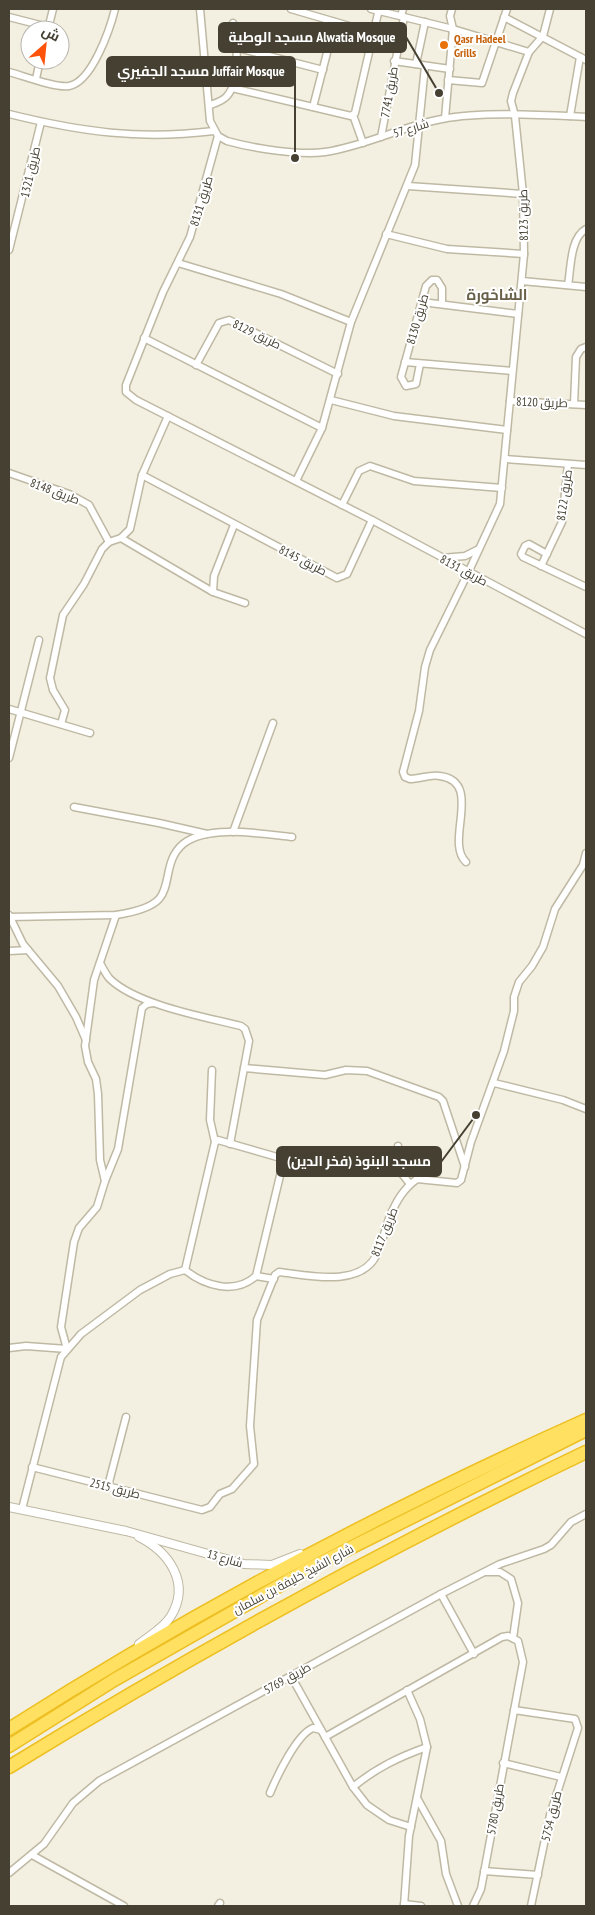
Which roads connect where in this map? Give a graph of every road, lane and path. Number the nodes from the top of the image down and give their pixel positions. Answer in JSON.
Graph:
{"nodes":[{"id":1,"x":115,"y":9,"type":"edge"},
{"id":2,"x":200,"y":9,"type":"edge"},
{"id":3,"x":296,"y":9,"type":"edge"},
{"id":4,"x":371,"y":9,"type":"edge"},
{"id":5,"x":403,"y":9,"type":"edge"},
{"id":6,"x":452,"y":9,"type":"edge"},
{"id":7,"x":507,"y":9,"type":"edge"},
{"id":8,"x":550,"y":9,"type":"edge"},
{"id":9,"x":378,"y":10,"type":"edge"},
{"id":10,"x":403,"y":17,"type":"junction"},
{"id":11,"x":504,"y":17,"type":"junction"},
{"id":12,"x":335,"y":22,"type":"junction"},
{"id":13,"x":425,"y":22,"type":"junction"},
{"id":14,"x":233,"y":23,"type":"dead end"},
{"id":15,"x":454,"y":29,"type":"junction"},
{"id":16,"x":373,"y":33,"type":"junction"},
{"id":17,"x":543,"y":36,"type":"junction"},
{"id":18,"x":497,"y":41,"type":"junction"},
{"id":19,"x":238,"y":48,"type":"junction"},
{"id":20,"x":529,"y":52,"type":"junction"},
{"id":21,"x":583,"y":59,"type":"edge"},
{"id":22,"x":394,"y":61,"type":"junction"},
{"id":23,"x":416,"y":64,"type":"junction"},
{"id":24,"x":425,"y":66,"type":"junction"},
{"id":25,"x":450,"y":69,"type":"junction"},
{"id":26,"x":38,"y":70,"type":"edge"},
{"id":27,"x":323,"y":70,"type":"junction"},
{"id":28,"x":9,"y":72,"type":"edge"},
{"id":29,"x":36,"y":79,"type":"junction"},
{"id":30,"x":448,"y":80,"type":"junction"},
{"id":31,"x":232,"y":88,"type":"junction"},
{"id":32,"x":313,"y":107,"type":"junction"},
{"id":33,"x":210,"y":108,"type":"junction"},
{"id":34,"x":9,"y":114,"type":"edge"},
{"id":35,"x":354,"y":114,"type":"junction"},
{"id":36,"x":515,"y":116,"type":"junction"},
{"id":37,"x":570,"y":116,"type":"junction"},
{"id":38,"x":586,"y":117,"type":"edge"},
{"id":39,"x":445,"y":118,"type":"junction"},
{"id":40,"x":41,"y":122,"type":"junction"},
{"id":41,"x":418,"y":124,"type":"junction"},
{"id":42,"x":216,"y":133,"type":"junction"},
{"id":43,"x":381,"y":137,"type":"junction"},
{"id":44,"x":238,"y":143,"type":"junction"},
{"id":45,"x":363,"y":143,"type":"junction"},
{"id":46,"x":408,"y":186,"type":"junction"},
{"id":47,"x":523,"y":194,"type":"junction"},
{"id":48,"x":586,"y":229,"type":"edge"},
{"id":49,"x":386,"y":234,"type":"junction"},
{"id":50,"x":9,"y":250,"type":"edge"},
{"id":51,"x":524,"y":254,"type":"junction"},
{"id":52,"x":178,"y":263,"type":"junction"},
{"id":53,"x":522,"y":281,"type":"junction"},
{"id":54,"x":568,"y":285,"type":"junction"},
{"id":55,"x":586,"y":287,"type":"edge"},
{"id":56,"x":422,"y":302,"type":"junction"},
{"id":57,"x":442,"y":304,"type":"junction"},
{"id":58,"x":518,"y":314,"type":"junction"},
{"id":59,"x":352,"y":322,"type":"junction"},
{"id":60,"x":144,"y":338,"type":"junction"},
{"id":61,"x":586,"y":347,"type":"edge"},
{"id":62,"x":405,"y":362,"type":"junction"},
{"id":63,"x":196,"y":364,"type":"junction"},
{"id":64,"x":420,"y":364,"type":"junction"},
{"id":65,"x":512,"y":371,"type":"junction"},
{"id":66,"x":338,"y":374,"type":"junction"},
{"id":67,"x":331,"y":400,"type":"junction"},
{"id":68,"x":510,"y":401,"type":"junction"},
{"id":69,"x":574,"y":404,"type":"junction"},
{"id":70,"x":586,"y":404,"type":"edge"},
{"id":71,"x":168,"y":416,"type":"junction"},
{"id":72,"x":322,"y":428,"type":"junction"},
{"id":73,"x":507,"y":430,"type":"junction"},
{"id":74,"x":506,"y":458,"type":"junction"},
{"id":75,"x":568,"y":464,"type":"junction"},
{"id":76,"x":586,"y":466,"type":"edge"},
{"id":77,"x":9,"y":474,"type":"edge"},
{"id":78,"x":142,"y":475,"type":"junction"},
{"id":79,"x":296,"y":482,"type":"junction"},
{"id":80,"x":502,"y":488,"type":"junction"},
{"id":81,"x":342,"y":505,"type":"junction"},
{"id":82,"x":372,"y":520,"type":"junction"},
{"id":83,"x":234,"y":525,"type":"junction"},
{"id":84,"x":121,"y":538,"type":"junction"},
{"id":85,"x":109,"y":542,"type":"junction"},
{"id":86,"x":479,"y":549,"type":"junction"},
{"id":87,"x":547,"y":554,"type":"junction"},
{"id":88,"x":440,"y":558,"type":"junction"},
{"id":89,"x":541,"y":566,"type":"junction"},
{"id":90,"x":468,"y":573,"type":"junction"},
{"id":91,"x":586,"y":587,"type":"edge"},
{"id":92,"x":213,"y":592,"type":"junction"},
{"id":93,"x":245,"y":603,"type":"dead end"},
{"id":94,"x":586,"y":634,"type":"edge"},
{"id":95,"x":39,"y":640,"type":"dead end"},
{"id":96,"x":9,"y":709,"type":"edge"},
{"id":97,"x":20,"y":713,"type":"junction"},
{"id":98,"x":273,"y":723,"type":"dead end"},
{"id":99,"x":61,"y":724,"type":"junction"},
{"id":100,"x":90,"y":733,"type":"dead end"},
{"id":101,"x":9,"y":758,"type":"edge"},
{"id":102,"x":74,"y":807,"type":"dead end"},
{"id":103,"x":232,"y":832,"type":"junction"},
{"id":104,"x":208,"y":835,"type":"junction"},
{"id":105,"x":292,"y":837,"type":"dead end"},
{"id":106,"x":586,"y":852,"type":"edge"},
{"id":107,"x":466,"y":862,"type":"dead end"},
{"id":108,"x":116,"y":915,"type":"junction"},
{"id":109,"x":9,"y":916,"type":"edge"},
{"id":110,"x":28,"y":950,"type":"junction"},
{"id":111,"x":9,"y":951,"type":"edge"},
{"id":112,"x":100,"y":963,"type":"junction"},
{"id":113,"x":154,"y":1003,"type":"junction"},
{"id":114,"x":86,"y":1040,"type":"junction"},
{"id":115,"x":244,"y":1068,"type":"junction"},
{"id":116,"x":212,"y":1070,"type":"dead end"},
{"id":117,"x":494,"y":1083,"type":"junction"},
{"id":118,"x":586,"y":1109,"type":"edge"},
{"id":119,"x":215,"y":1142,"type":"junction"},
{"id":120,"x":230,"y":1144,"type":"junction"},
{"id":121,"x":398,"y":1146,"type":"dead end"},
{"id":122,"x":465,"y":1167,"type":"junction"},
{"id":123,"x":105,"y":1181,"type":"junction"},
{"id":124,"x":410,"y":1184,"type":"junction"},
{"id":125,"x":185,"y":1270,"type":"junction"},
{"id":126,"x":256,"y":1276,"type":"junction"},
{"id":127,"x":274,"y":1279,"type":"junction"},
{"id":128,"x":9,"y":1348,"type":"edge"},
{"id":129,"x":67,"y":1349,"type":"junction"},
{"id":130,"x":126,"y":1417,"type":"dead end"},
{"id":131,"x":586,"y":1420,"type":"edge"},
{"id":132,"x":586,"y":1430,"type":"edge"},
{"id":133,"x":586,"y":1452,"type":"edge"},
{"id":134,"x":32,"y":1467,"type":"junction"},
{"id":135,"x":108,"y":1486,"type":"junction"},
{"id":136,"x":9,"y":1507,"type":"edge"},
{"id":137,"x":22,"y":1510,"type":"junction"},
{"id":138,"x":586,"y":1514,"type":"edge"},
{"id":139,"x":126,"y":1531,"type":"junction"},
{"id":140,"x":351,"y":1533,"type":"junction"},
{"id":141,"x":485,"y":1572,"type":"junction"},
{"id":142,"x":441,"y":1594,"type":"junction"},
{"id":143,"x":513,"y":1638,"type":"junction"},
{"id":144,"x":474,"y":1654,"type":"junction"},
{"id":145,"x":110,"y":1664,"type":"junction"},
{"id":146,"x":291,"y":1676,"type":"junction"},
{"id":147,"x":407,"y":1690,"type":"junction"},
{"id":148,"x":514,"y":1710,"type":"junction"},
{"id":149,"x":9,"y":1729,"type":"edge"},
{"id":150,"x":321,"y":1730,"type":"junction"},
{"id":151,"x":325,"y":1737,"type":"junction"},
{"id":152,"x":9,"y":1746,"type":"edge"},
{"id":153,"x":427,"y":1747,"type":"junction"},
{"id":154,"x":503,"y":1763,"type":"junction"},
{"id":155,"x":9,"y":1767,"type":"edge"},
{"id":156,"x":561,"y":1777,"type":"junction"},
{"id":157,"x":353,"y":1787,"type":"junction"},
{"id":158,"x":270,"y":1793,"type":"dead end"},
{"id":159,"x":418,"y":1798,"type":"junction"},
{"id":160,"x":411,"y":1827,"type":"junction"},
{"id":161,"x":32,"y":1855,"type":"junction"},
{"id":162,"x":484,"y":1870,"type":"junction"},
{"id":163,"x":9,"y":1873,"type":"edge"},
{"id":164,"x":538,"y":1875,"type":"junction"},
{"id":165,"x":404,"y":1905,"type":"edge"},
{"id":166,"x":124,"y":1906,"type":"edge"},
{"id":167,"x":421,"y":1906,"type":"edge"},
{"id":168,"x":458,"y":1906,"type":"edge"},
{"id":169,"x":473,"y":1906,"type":"edge"},
{"id":170,"x":531,"y":1906,"type":"edge"}],
"edges":[{"from":1,"to":29,"type":"street"},
{"from":2,"to":33,"type":"street"},
{"from":3,"to":12,"type":"street"},
{"from":4,"to":9,"type":"street"},
{"from":5,"to":10,"type":"street","name":"طريق 7741"},
{"from":6,"to":15,"type":"street"},
{"from":7,"to":11,"type":"street"},
{"from":8,"to":17,"type":"street"},
{"from":9,"to":10,"type":"street"},
{"from":9,"to":16,"type":"street"},
{"from":10,"to":13,"type":"street"},
{"from":10,"to":22,"type":"street","name":"طريق 7741"},
{"from":11,"to":17,"type":"street"},
{"from":11,"to":18,"type":"street"},
{"from":12,"to":16,"type":"street"},
{"from":12,"to":27,"type":"street"},
{"from":13,"to":15,"type":"street"},
{"from":13,"to":23,"type":"street"},
{"from":14,"to":19,"type":"street"},
{"from":15,"to":18,"type":"street"},
{"from":15,"to":25,"type":"street"},
{"from":16,"to":35,"type":"street"},
{"from":17,"to":20,"type":"street","name":"طريق 8123"},
{"from":17,"to":21,"type":"street"},
{"from":18,"to":20,"type":"street"},
{"from":18,"to":30,"type":"street"},
{"from":19,"to":27,"type":"street"},
{"from":19,"to":31,"type":"street"},
{"from":20,"to":36,"type":"street","name":"طريق 8123"},
{"from":21,"to":37,"type":"street"},
{"from":22,"to":23,"type":"street"},
{"from":22,"to":43,"type":"street","name":"طريق 7741"},
{"from":23,"to":24,"type":"street"},
{"from":24,"to":25,"type":"street"},
{"from":24,"to":41,"type":"street"},
{"from":25,"to":30,"type":"street"},
{"from":26,"to":29,"type":"street"},
{"from":27,"to":32,"type":"street"},
{"from":28,"to":29,"type":"street"},
{"from":30,"to":39,"type":"street"},
{"from":31,"to":32,"type":"street"},
{"from":31,"to":33,"type":"street"},
{"from":32,"to":35,"type":"street"},
{"from":33,"to":42,"type":"street"},
{"from":33,"to":44,"type":"street"},
{"from":34,"to":40,"type":"street"},
{"from":35,"to":45,"type":"street"},
{"from":36,"to":37,"type":"street","name":"شارع 57"},
{"from":36,"to":39,"type":"street","name":"شارع 57"},
{"from":36,"to":47,"type":"street","name":"طريق 8123"},
{"from":37,"to":38,"type":"street","name":"شارع 57"},
{"from":39,"to":41,"type":"street","name":"شارع 57"},
{"from":40,"to":42,"type":"street"},
{"from":40,"to":50,"type":"street","name":"طريق 1321"},
{"from":41,"to":43,"type":"street","name":"شارع 57"},
{"from":41,"to":46,"type":"street"},
{"from":42,"to":44,"type":"street","name":"شارع 57"},
{"from":42,"to":52,"type":"street","name":"طريق 8131"},
{"from":43,"to":45,"type":"street","name":"شارع 57"},
{"from":44,"to":45,"type":"street","name":"شارع 57"},
{"from":46,"to":47,"type":"street"},
{"from":46,"to":49,"type":"street"},
{"from":47,"to":51,"type":"street","name":"طريق 8123"},
{"from":48,"to":54,"type":"street"},
{"from":49,"to":51,"type":"street"},
{"from":49,"to":59,"type":"street"},
{"from":51,"to":53,"type":"street","name":"طريق 8123"},
{"from":52,"to":59,"type":"street"},
{"from":52,"to":60,"type":"street","name":"طريق 8131"},
{"from":53,"to":54,"type":"street"},
{"from":53,"to":58,"type":"street","name":"طريق 8123"},
{"from":54,"to":55,"type":"street"},
{"from":56,"to":57,"type":"street"},
{"from":56,"to":57,"type":"street","name":"طريق 8130"},
{"from":56,"to":62,"type":"street","name":"طريق 8130"},
{"from":57,"to":58,"type":"street"},
{"from":58,"to":65,"type":"street","name":"طريق 8123"},
{"from":59,"to":66,"type":"street"},
{"from":60,"to":63,"type":"street"},
{"from":60,"to":71,"type":"street","name":"طريق 8131"},
{"from":61,"to":69,"type":"street","name":"طريق 8120"},
{"from":62,"to":64,"type":"street","name":"طريق 8130"},
{"from":62,"to":64,"type":"street","name":"طريق 8130"},
{"from":63,"to":66,"type":"street","name":"طريق 8129"},
{"from":63,"to":72,"type":"street"},
{"from":64,"to":65,"type":"street","name":"طريق 8130"},
{"from":65,"to":68,"type":"street","name":"طريق 8123"},
{"from":66,"to":67,"type":"street"},
{"from":67,"to":72,"type":"street"},
{"from":67,"to":73,"type":"street"},
{"from":68,"to":69,"type":"street","name":"طريق 8120"},
{"from":68,"to":73,"type":"street","name":"طريق 8123"},
{"from":69,"to":70,"type":"street","name":"طريق 8120"},
{"from":71,"to":78,"type":"street"},
{"from":71,"to":79,"type":"street","name":"طريق 8131"},
{"from":72,"to":79,"type":"street"},
{"from":73,"to":74,"type":"street","name":"طريق 8123"},
{"from":74,"to":75,"type":"street","name":"طريق 8122"},
{"from":74,"to":80,"type":"street","name":"طريق 8123"},
{"from":75,"to":76,"type":"street","name":"طريق 8122"},
{"from":75,"to":87,"type":"street","name":"طريق 8122"},
{"from":77,"to":85,"type":"street","name":"طريق 8148"},
{"from":78,"to":83,"type":"street","name":"طريق 8145"},
{"from":78,"to":84,"type":"street"},
{"from":79,"to":81,"type":"street","name":"طريق 8131"},
{"from":80,"to":81,"type":"street"},
{"from":80,"to":86,"type":"street","name":"طريق 8123"},
{"from":81,"to":82,"type":"street","name":"طريق 8131"},
{"from":82,"to":83,"type":"street","name":"طريق 8145"},
{"from":82,"to":88,"type":"street","name":"طريق 8131"},
{"from":83,"to":92,"type":"street"},
{"from":84,"to":85,"type":"street"},
{"from":84,"to":92,"type":"street"},
{"from":85,"to":99,"type":"street"},
{"from":86,"to":88,"type":"street"},
{"from":86,"to":90,"type":"street","name":"طريق 8123"},
{"from":87,"to":89,"type":"street","name":"طريق 8122"},
{"from":87,"to":89,"type":"street"},
{"from":88,"to":90,"type":"street","name":"طريق 8131"},
{"from":89,"to":91,"type":"street"},
{"from":90,"to":94,"type":"street","name":"طريق 8131"},
{"from":90,"to":107,"type":"street","name":"طريق 8123"},
{"from":92,"to":93,"type":"street"},
{"from":95,"to":97,"type":"street"},
{"from":96,"to":97,"type":"street"},
{"from":97,"to":99,"type":"street"},
{"from":97,"to":101,"type":"street"},
{"from":98,"to":103,"type":"street"},
{"from":99,"to":100,"type":"street"},
{"from":102,"to":104,"type":"street"},
{"from":103,"to":104,"type":"street"},
{"from":103,"to":105,"type":"street"},
{"from":104,"to":108,"type":"street"},
{"from":106,"to":117,"type":"street"},
{"from":108,"to":109,"type":"street"},
{"from":108,"to":112,"type":"street"},
{"from":109,"to":110,"type":"street"},
{"from":110,"to":111,"type":"street"},
{"from":110,"to":114,"type":"street"},
{"from":112,"to":113,"type":"street"},
{"from":112,"to":114,"type":"street"},
{"from":113,"to":115,"type":"street"},
{"from":113,"to":123,"type":"street"},
{"from":114,"to":123,"type":"street"},
{"from":115,"to":120,"type":"street"},
{"from":115,"to":122,"type":"street"},
{"from":116,"to":119,"type":"street"},
{"from":117,"to":118,"type":"street"},
{"from":117,"to":122,"type":"street"},
{"from":119,"to":120,"type":"street"},
{"from":119,"to":125,"type":"street"},
{"from":120,"to":126,"type":"street"},
{"from":121,"to":124,"type":"street"},
{"from":122,"to":124,"type":"street"},
{"from":123,"to":129,"type":"street"},
{"from":124,"to":127,"type":"street","name":"طريق 8117"},
{"from":125,"to":126,"type":"street"},
{"from":125,"to":129,"type":"street"},
{"from":126,"to":127,"type":"street"},
{"from":127,"to":135,"type":"street","name":"طريق 2515"},
{"from":128,"to":129,"type":"street"},
{"from":129,"to":134,"type":"street"},
{"from":130,"to":135,"type":"street"},
{"from":131,"to":140,"type":"highway"},
{"from":132,"to":152,"type":"highway","name":"شارع الشيخ خليفة بن سلمان"},
{"from":133,"to":155,"type":"highway","name":"شارع الشيخ خليفة بن سلمان"},
{"from":134,"to":135,"type":"street","name":"طريق 2515"},
{"from":134,"to":137,"type":"street"},
{"from":136,"to":137,"type":"street","name":"شارع 13"},
{"from":137,"to":139,"type":"street","name":"شارع 13"},
{"from":138,"to":141,"type":"street","name":"طريق 5769"},
{"from":139,"to":140,"type":"street","name":"شارع 13"},
{"from":139,"to":145,"type":"street","name":"شارع 13"},
{"from":140,"to":145,"type":"highway"},
{"from":141,"to":142,"type":"street","name":"طريق 5769"},
{"from":141,"to":143,"type":"street"},
{"from":142,"to":144,"type":"street"},
{"from":142,"to":146,"type":"street","name":"طريق 5769"},
{"from":143,"to":144,"type":"street"},
{"from":143,"to":148,"type":"street","name":"طريق 5780"},
{"from":144,"to":147,"type":"street"},
{"from":145,"to":149,"type":"highway"},
{"from":146,"to":150,"type":"street"},
{"from":146,"to":161,"type":"street","name":"طريق 5769"},
{"from":147,"to":151,"type":"street"},
{"from":147,"to":153,"type":"street"},
{"from":148,"to":154,"type":"street","name":"طريق 5780"},
{"from":148,"to":156,"type":"street","name":"طريق 5754"},
{"from":150,"to":151,"type":"street"},
{"from":150,"to":158,"type":"street"},
{"from":151,"to":157,"type":"street"},
{"from":153,"to":157,"type":"street"},
{"from":153,"to":159,"type":"street"},
{"from":154,"to":156,"type":"street"},
{"from":154,"to":162,"type":"street","name":"طريق 5780"},
{"from":156,"to":164,"type":"street","name":"طريق 5754"},
{"from":157,"to":160,"type":"street"},
{"from":159,"to":160,"type":"street"},
{"from":159,"to":168,"type":"street"},
{"from":160,"to":165,"type":"street"},
{"from":161,"to":163,"type":"street","name":"طريق 5769"},
{"from":161,"to":166,"type":"street"},
{"from":162,"to":164,"type":"street"},
{"from":162,"to":169,"type":"street","name":"طريق 5780"},
{"from":164,"to":170,"type":"street","name":"طريق 5754"},
{"from":165,"to":167,"type":"street"}]}
